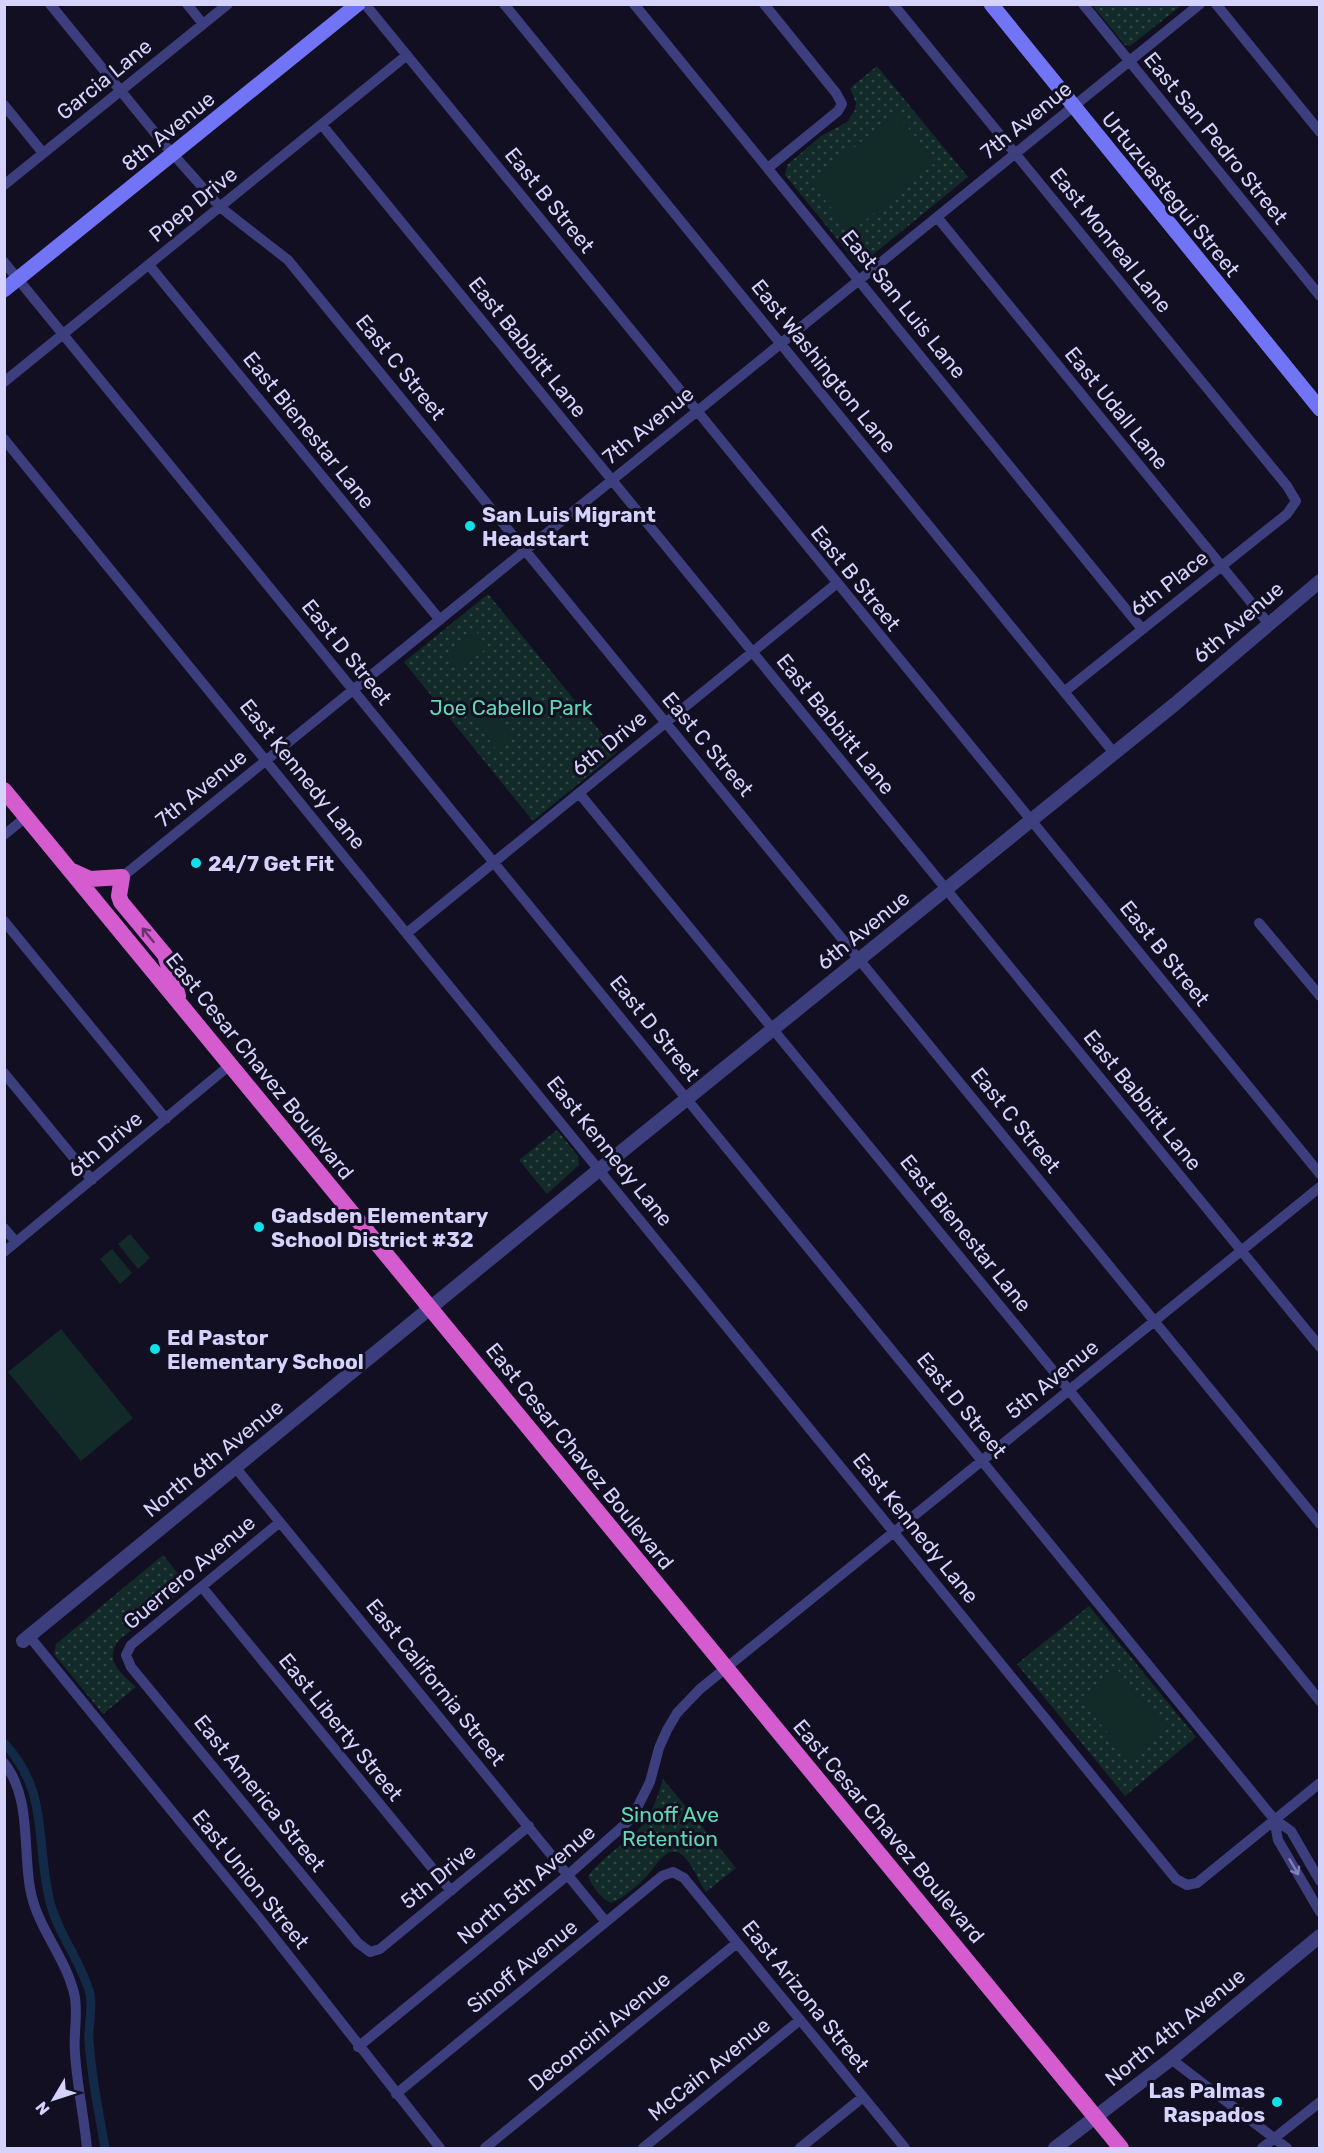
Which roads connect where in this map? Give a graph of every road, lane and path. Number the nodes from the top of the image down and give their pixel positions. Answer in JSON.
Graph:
{"nodes":[{"id":1,"x":51,"y":4,"type":"edge"},
{"id":2,"x":187,"y":4,"type":"edge"},
{"id":3,"x":228,"y":4,"type":"edge"},
{"id":4,"x":358,"y":4,"type":"edge"},
{"id":5,"x":365,"y":4,"type":"edge"},
{"id":6,"x":504,"y":4,"type":"edge"},
{"id":7,"x":634,"y":4,"type":"edge"},
{"id":8,"x":764,"y":4,"type":"edge"},
{"id":9,"x":893,"y":4,"type":"edge"},
{"id":10,"x":991,"y":4,"type":"edge"},
{"id":11,"x":1083,"y":4,"type":"edge"},
{"id":12,"x":1200,"y":4,"type":"edge"},
{"id":13,"x":1216,"y":4,"type":"edge"},
{"id":14,"x":203,"y":24,"type":"junction"},
{"id":15,"x":406,"y":55,"type":"junction"},
{"id":16,"x":1129,"y":62,"type":"junction"},
{"id":17,"x":121,"y":91,"type":"junction"},
{"id":18,"x":4,"y":105,"type":"edge"},
{"id":19,"x":1074,"y":107,"type":"junction"},
{"id":20,"x":322,"y":125,"type":"junction"},
{"id":21,"x":1320,"y":132,"type":"edge"},
{"id":22,"x":43,"y":153,"type":"junction"},
{"id":23,"x":173,"y":154,"type":"junction"},
{"id":24,"x":1015,"y":154,"type":"junction"},
{"id":25,"x":768,"y":168,"type":"junction"},
{"id":26,"x":4,"y":184,"type":"edge"},
{"id":27,"x":220,"y":207,"type":"junction"},
{"id":28,"x":937,"y":217,"type":"junction"},
{"id":29,"x":4,"y":262,"type":"edge"},
{"id":30,"x":149,"y":265,"type":"junction"},
{"id":31,"x":18,"y":279,"type":"junction"},
{"id":32,"x":859,"y":280,"type":"junction"},
{"id":33,"x":4,"y":290,"type":"edge"},
{"id":34,"x":1320,"y":296,"type":"edge"},
{"id":35,"x":63,"y":334,"type":"junction"},
{"id":36,"x":781,"y":343,"type":"junction"},
{"id":37,"x":4,"y":382,"type":"edge"},
{"id":38,"x":1320,"y":410,"type":"edge"},
{"id":39,"x":697,"y":411,"type":"junction"},
{"id":40,"x":4,"y":439,"type":"edge"},
{"id":41,"x":612,"y":480,"type":"junction"},
{"id":42,"x":1296,"y":501,"type":"joint"},
{"id":43,"x":526,"y":550,"type":"junction"},
{"id":44,"x":1221,"y":566,"type":"junction"},
{"id":45,"x":1320,"y":581,"type":"edge"},
{"id":46,"x":836,"y":584,"type":"junction"},
{"id":47,"x":440,"y":620,"type":"junction"},
{"id":48,"x":1268,"y":623,"type":"junction"},
{"id":49,"x":1142,"y":629,"type":"junction"},
{"id":50,"x":753,"y":652,"type":"junction"},
{"id":51,"x":353,"y":690,"type":"junction"},
{"id":52,"x":1064,"y":692,"type":"junction"},
{"id":53,"x":665,"y":723,"type":"junction"},
{"id":54,"x":1114,"y":753,"type":"junction"},
{"id":55,"x":266,"y":760,"type":"junction"},
{"id":56,"x":4,"y":790,"type":"edge"},
{"id":57,"x":579,"y":793,"type":"junction"},
{"id":58,"x":26,"y":817,"type":"junction"},
{"id":59,"x":1031,"y":820,"type":"junction"},
{"id":60,"x":4,"y":835,"type":"edge"},
{"id":61,"x":494,"y":862,"type":"junction"},
{"id":62,"x":68,"y":869,"type":"junction"},
{"id":63,"x":122,"y":877,"type":"junction"},
{"id":64,"x":946,"y":889,"type":"junction"},
{"id":65,"x":4,"y":921,"type":"edge"},
{"id":66,"x":1259,"y":923,"type":"dead end"},
{"id":67,"x":407,"y":933,"type":"junction"},
{"id":68,"x":861,"y":958,"type":"junction"},
{"id":69,"x":1320,"y":996,"type":"edge"},
{"id":70,"x":181,"y":1006,"type":"junction"},
{"id":71,"x":773,"y":1029,"type":"junction"},
{"id":72,"x":230,"y":1065,"type":"junction"},
{"id":73,"x":4,"y":1073,"type":"edge"},
{"id":74,"x":687,"y":1099,"type":"junction"},
{"id":75,"x":166,"y":1119,"type":"junction"},
{"id":76,"x":600,"y":1169,"type":"junction"},
{"id":77,"x":1320,"y":1174,"type":"edge"},
{"id":78,"x":92,"y":1180,"type":"junction"},
{"id":79,"x":1320,"y":1187,"type":"edge"},
{"id":80,"x":4,"y":1228,"type":"edge"},
{"id":81,"x":16,"y":1242,"type":"junction"},
{"id":82,"x":1240,"y":1251,"type":"junction"},
{"id":83,"x":4,"y":1252,"type":"edge"},
{"id":84,"x":430,"y":1308,"type":"junction"},
{"id":85,"x":1154,"y":1321,"type":"junction"},
{"id":86,"x":1320,"y":1347,"type":"edge"},
{"id":87,"x":1069,"y":1390,"type":"junction"},
{"id":88,"x":981,"y":1460,"type":"junction"},
{"id":89,"x":235,"y":1467,"type":"junction"},
{"id":90,"x":280,"y":1522,"type":"junction"},
{"id":91,"x":1320,"y":1524,"type":"edge"},
{"id":92,"x":893,"y":1532,"type":"junction"},
{"id":93,"x":202,"y":1587,"type":"junction"},
{"id":94,"x":26,"y":1639,"type":"joint"},
{"id":95,"x":126,"y":1655,"type":"joint"},
{"id":96,"x":725,"y":1669,"type":"junction"},
{"id":97,"x":1320,"y":1701,"type":"edge"},
{"id":98,"x":4,"y":1763,"type":"edge"},
{"id":99,"x":1320,"y":1783,"type":"edge"},
{"id":100,"x":1274,"y":1819,"type":"junction"},
{"id":101,"x":530,"y":1826,"type":"junction"},
{"id":102,"x":673,"y":1872,"type":"joint"},
{"id":103,"x":568,"y":1875,"type":"junction"},
{"id":104,"x":1320,"y":1881,"type":"edge"},
{"id":105,"x":451,"y":1891,"type":"junction"},
{"id":106,"x":1320,"y":1912,"type":"edge"},
{"id":107,"x":606,"y":1922,"type":"junction"},
{"id":108,"x":1320,"y":1936,"type":"edge"},
{"id":109,"x":737,"y":1943,"type":"junction"},
{"id":110,"x":370,"y":1952,"type":"joint"},
{"id":111,"x":800,"y":2020,"type":"junction"},
{"id":112,"x":358,"y":2047,"type":"junction"},
{"id":113,"x":1171,"y":2059,"type":"junction"},
{"id":114,"x":396,"y":2094,"type":"junction"},
{"id":115,"x":863,"y":2097,"type":"junction"},
{"id":116,"x":1320,"y":2102,"type":"edge"},
{"id":117,"x":1096,"y":2118,"type":"junction"},
{"id":118,"x":1274,"y":2139,"type":"junction"},
{"id":119,"x":87,"y":2148,"type":"edge"},
{"id":120,"x":441,"y":2148,"type":"edge"},
{"id":121,"x":485,"y":2148,"type":"edge"},
{"id":122,"x":643,"y":2148,"type":"edge"},
{"id":123,"x":800,"y":2148,"type":"edge"},
{"id":124,"x":905,"y":2148,"type":"edge"},
{"id":125,"x":1055,"y":2148,"type":"edge"},
{"id":126,"x":1121,"y":2148,"type":"edge"},
{"id":127,"x":1262,"y":2148,"type":"edge"},
{"id":128,"x":1287,"y":2148,"type":"edge"}],
"edges":[{"from":1,"to":17,"type":"street","name":"East C Street"},
{"from":2,"to":14,"type":"street"},
{"from":3,"to":14,"type":"street","name":"Garcia Lane"},
{"from":4,"to":23,"type":"main road","name":"8th Avenue"},
{"from":5,"to":15,"type":"street","name":"East B Street"},
{"from":6,"to":36,"type":"street","name":"East Washington Lane"},
{"from":7,"to":25,"type":"street","name":"East San Luis Lane"},
{"from":8,"to":25,"type":"street"},
{"from":9,"to":24,"type":"street","name":"East Monreal Lane"},
{"from":10,"to":19,"type":"main road","name":"Urtuzuastegui Street"},
{"from":11,"to":16,"type":"street","name":"East San Pedro Street"},
{"from":12,"to":16,"type":"street","name":"7th Avenue"},
{"from":13,"to":21,"type":"street"},
{"from":14,"to":17,"type":"street","name":"Garcia Lane"},
{"from":15,"to":20,"type":"street","name":"Ppep Drive"},
{"from":15,"to":39,"type":"street","name":"East B Street"},
{"from":16,"to":19,"type":"street","name":"7th Avenue"},
{"from":16,"to":34,"type":"street","name":"East San Pedro Street"},
{"from":17,"to":22,"type":"street","name":"Garcia Lane"},
{"from":17,"to":23,"type":"street","name":"East C Street"},
{"from":18,"to":22,"type":"street"},
{"from":19,"to":24,"type":"street","name":"7th Avenue"},
{"from":19,"to":38,"type":"main road","name":"Urtuzuastegui Street"},
{"from":20,"to":27,"type":"street","name":"Ppep Drive"},
{"from":20,"to":41,"type":"street","name":"East Babbitt Lane"},
{"from":22,"to":26,"type":"street","name":"Garcia Lane"},
{"from":23,"to":27,"type":"street","name":"East C Street"},
{"from":23,"to":31,"type":"main road","name":"8th Avenue"},
{"from":24,"to":28,"type":"street","name":"7th Avenue"},
{"from":24,"to":42,"type":"street","name":"East Monreal Lane"},
{"from":25,"to":32,"type":"street","name":"East San Luis Lane"},
{"from":27,"to":30,"type":"street","name":"Ppep Drive"},
{"from":27,"to":43,"type":"street","name":"East C Street"},
{"from":28,"to":32,"type":"street","name":"7th Avenue"},
{"from":28,"to":44,"type":"street","name":"East Udall Lane"},
{"from":29,"to":31,"type":"street","name":"East D Street"},
{"from":30,"to":35,"type":"street","name":"Ppep Drive"},
{"from":30,"to":47,"type":"street","name":"East Bienestar Lane"},
{"from":31,"to":33,"type":"main road","name":"8th Avenue"},
{"from":31,"to":35,"type":"street","name":"East D Street"},
{"from":32,"to":36,"type":"street","name":"7th Avenue"},
{"from":32,"to":49,"type":"street","name":"East San Luis Lane"},
{"from":35,"to":37,"type":"street","name":"Ppep Drive"},
{"from":35,"to":51,"type":"street","name":"East D Street"},
{"from":36,"to":39,"type":"street","name":"7th Avenue"},
{"from":36,"to":52,"type":"street","name":"East Washington Lane"},
{"from":39,"to":41,"type":"street","name":"7th Avenue"},
{"from":39,"to":46,"type":"street","name":"East B Street"},
{"from":40,"to":55,"type":"street","name":"East Kennedy Lane"},
{"from":41,"to":43,"type":"street","name":"7th Avenue"},
{"from":41,"to":50,"type":"street","name":"East Babbitt Lane"},
{"from":42,"to":44,"type":"street","name":"6th Place"},
{"from":43,"to":47,"type":"street","name":"7th Avenue"},
{"from":43,"to":53,"type":"street","name":"East C Street"},
{"from":44,"to":48,"type":"street","name":"East Udall Lane"},
{"from":44,"to":49,"type":"street","name":"6th Place"},
{"from":45,"to":48,"type":"street","name":"6th Avenue"},
{"from":46,"to":50,"type":"street","name":"6th Drive"},
{"from":46,"to":59,"type":"street","name":"East B Street"},
{"from":47,"to":51,"type":"street","name":"7th Avenue"},
{"from":48,"to":54,"type":"street","name":"6th Avenue"},
{"from":49,"to":52,"type":"street","name":"6th Place"},
{"from":50,"to":53,"type":"street","name":"6th Drive"},
{"from":50,"to":64,"type":"street","name":"East Babbitt Lane"},
{"from":51,"to":55,"type":"street","name":"7th Avenue"},
{"from":51,"to":61,"type":"street","name":"East D Street"},
{"from":52,"to":54,"type":"street","name":"East Washington Lane"},
{"from":53,"to":57,"type":"street","name":"6th Drive"},
{"from":53,"to":68,"type":"street","name":"East C Street"},
{"from":54,"to":59,"type":"street","name":"6th Avenue"},
{"from":55,"to":63,"type":"street","name":"7th Avenue"},
{"from":55,"to":67,"type":"street","name":"East Kennedy Lane"},
{"from":56,"to":58,"type":"highway","name":"East Cesar Chavez Boulevard"},
{"from":57,"to":61,"type":"street","name":"6th Drive"},
{"from":57,"to":71,"type":"street","name":"East Bienestar Lane"},
{"from":58,"to":60,"type":"street"},
{"from":58,"to":62,"type":"highway","name":"East Cesar Chavez Boulevard"},
{"from":59,"to":64,"type":"street","name":"6th Avenue"},
{"from":59,"to":77,"type":"street","name":"East B Street"},
{"from":61,"to":67,"type":"street","name":"6th Drive"},
{"from":61,"to":74,"type":"street","name":"East D Street"},
{"from":62,"to":63,"type":"highway"},
{"from":62,"to":70,"type":"highway","name":"East Cesar Chavez Boulevard"},
{"from":70,"to":63,"type":"highway","one_way":true},
{"from":64,"to":68,"type":"street","name":"6th Avenue"},
{"from":64,"to":82,"type":"street","name":"East Babbitt Lane"},
{"from":65,"to":75,"type":"street"},
{"from":66,"to":69,"type":"street"},
{"from":67,"to":76,"type":"street","name":"East Kennedy Lane"},
{"from":68,"to":71,"type":"street","name":"6th Avenue"},
{"from":68,"to":85,"type":"street","name":"East C Street"},
{"from":70,"to":72,"type":"highway","name":"East Cesar Chavez Boulevard"},
{"from":71,"to":74,"type":"street","name":"6th Avenue"},
{"from":71,"to":87,"type":"street","name":"East Bienestar Lane"},
{"from":72,"to":75,"type":"street","name":"6th Drive"},
{"from":72,"to":84,"type":"highway","name":"East Cesar Chavez Boulevard"},
{"from":73,"to":78,"type":"street"},
{"from":74,"to":76,"type":"street","name":"6th Avenue"},
{"from":74,"to":88,"type":"street","name":"East D Street"},
{"from":75,"to":78,"type":"street","name":"6th Drive"},
{"from":76,"to":84,"type":"street","name":"6th Avenue"},
{"from":76,"to":92,"type":"street","name":"East Kennedy Lane"},
{"from":78,"to":81,"type":"street","name":"6th Drive"},
{"from":79,"to":82,"type":"street","name":"5th Avenue"},
{"from":80,"to":81,"type":"street"},
{"from":81,"to":83,"type":"street","name":"6th Drive"},
{"from":82,"to":85,"type":"street","name":"5th Avenue"},
{"from":82,"to":86,"type":"street","name":"East Babbitt Lane"},
{"from":84,"to":89,"type":"street","name":"North 6th Avenue"},
{"from":84,"to":96,"type":"highway","name":"East Cesar Chavez Boulevard"},
{"from":85,"to":87,"type":"street","name":"5th Avenue"},
{"from":85,"to":91,"type":"street","name":"East C Street"},
{"from":87,"to":88,"type":"street","name":"5th Avenue"},
{"from":87,"to":97,"type":"street","name":"East Bienestar Lane"},
{"from":88,"to":92,"type":"street","name":"5th Avenue"},
{"from":88,"to":100,"type":"street","name":"East D Street"},
{"from":89,"to":90,"type":"street","name":"East California Street"},
{"from":89,"to":94,"type":"street","name":"North 6th Avenue"},
{"from":90,"to":93,"type":"street","name":"Guerrero Avenue"},
{"from":90,"to":101,"type":"street","name":"East California Street"},
{"from":92,"to":96,"type":"street","name":"5th Avenue"},
{"from":92,"to":100,"type":"street","name":"East Kennedy Lane"},
{"from":93,"to":95,"type":"street","name":"Guerrero Avenue"},
{"from":93,"to":105,"type":"street","name":"East Liberty Street"},
{"from":94,"to":112,"type":"street","name":"East Union Street"},
{"from":95,"to":110,"type":"street","name":"East America Street"},
{"from":96,"to":103,"type":"street","name":"North 5th Avenue"},
{"from":96,"to":117,"type":"highway","name":"East Cesar Chavez Boulevard"},
{"from":98,"to":119,"type":"street"},
{"from":99,"to":100,"type":"street"},
{"from":100,"to":104,"type":"street","name":"East D Street"},
{"from":100,"to":106,"type":"street","name":"East D Street","one_way":true},
{"from":101,"to":103,"type":"street","name":"East California Street"},
{"from":101,"to":105,"type":"street","name":"5th Drive"},
{"from":102,"to":107,"type":"street","name":"Sinoff Avenue"},
{"from":102,"to":109,"type":"street","name":"East Arizona Street"},
{"from":103,"to":107,"type":"street","name":"East California Street"},
{"from":103,"to":112,"type":"street","name":"North 5th Avenue"},
{"from":105,"to":110,"type":"street","name":"5th Drive"},
{"from":107,"to":114,"type":"street","name":"Sinoff Avenue"},
{"from":108,"to":113,"type":"street","name":"North 4th Avenue"},
{"from":109,"to":111,"type":"street","name":"East Arizona Street"},
{"from":109,"to":121,"type":"street","name":"Deconcini Avenue"},
{"from":111,"to":115,"type":"street","name":"East Arizona Street"},
{"from":111,"to":122,"type":"street","name":"McCain Avenue"},
{"from":112,"to":114,"type":"street","name":"East Union Street"},
{"from":113,"to":117,"type":"street","name":"North 4th Avenue"},
{"from":113,"to":118,"type":"street"},
{"from":114,"to":120,"type":"street","name":"East Union Street"},
{"from":115,"to":123,"type":"street"},
{"from":115,"to":124,"type":"street","name":"East Arizona Street"},
{"from":116,"to":118,"type":"street"},
{"from":117,"to":125,"type":"street","name":"North 4th Avenue"},
{"from":117,"to":126,"type":"highway","name":"East Cesar Chavez Boulevard"},
{"from":118,"to":127,"type":"street"},
{"from":118,"to":128,"type":"street"}]}
